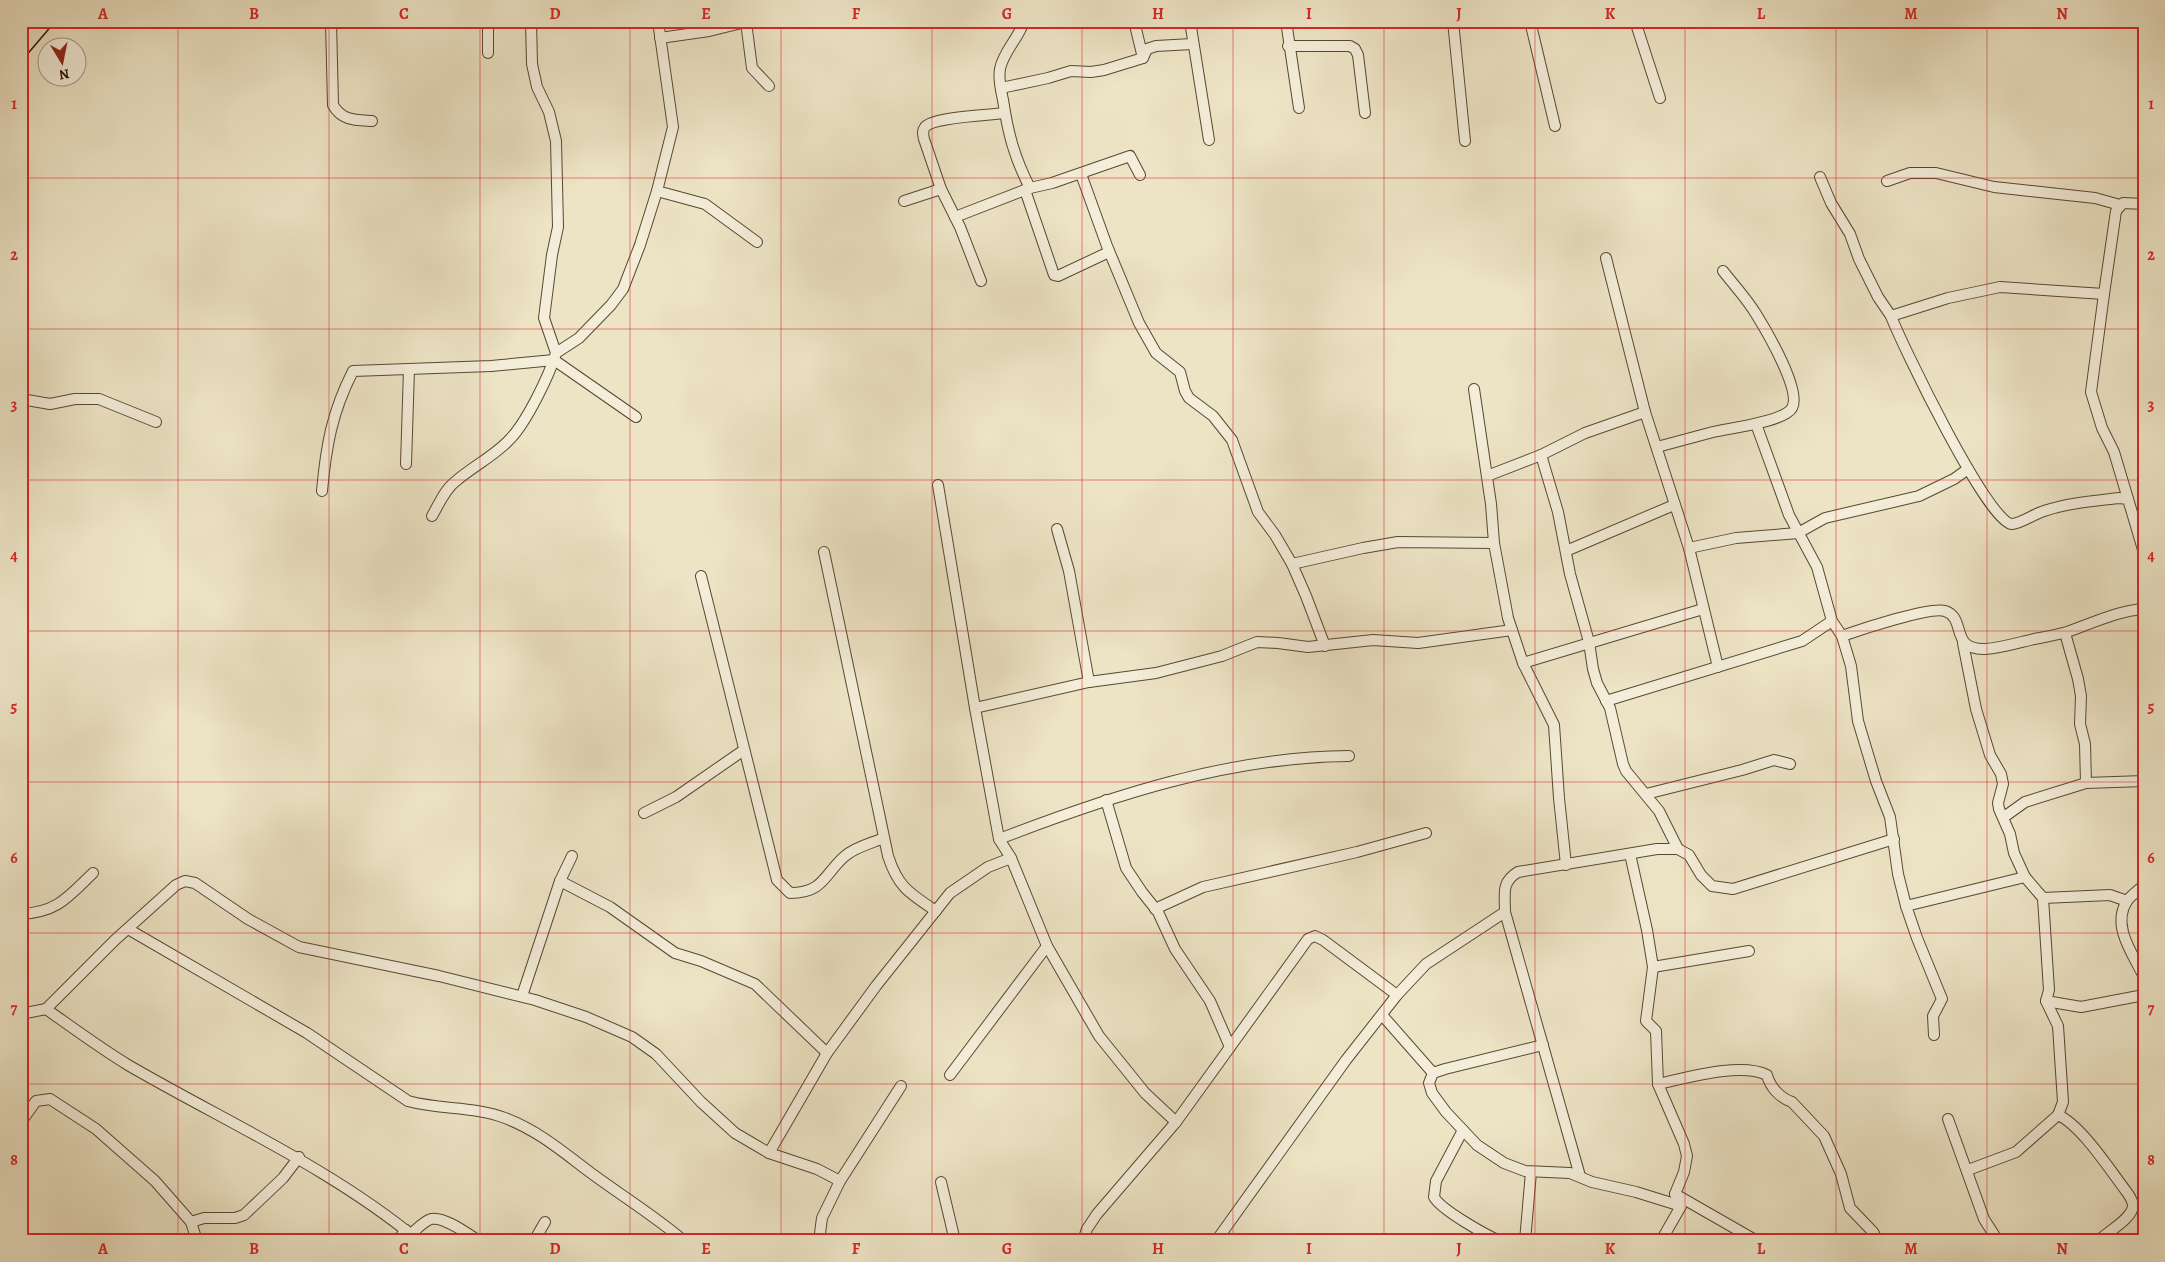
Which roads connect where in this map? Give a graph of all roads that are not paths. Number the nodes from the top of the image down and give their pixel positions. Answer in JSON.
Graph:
{"nodes":[{"id":1,"x":44,"y":21,"type":"edge"},
{"id":2,"x":330,"y":21,"type":"edge"},
{"id":3,"x":488,"y":21,"type":"edge"},
{"id":4,"x":531,"y":21,"type":"edge"},
{"id":5,"x":658,"y":21,"type":"edge"},
{"id":6,"x":1024,"y":21,"type":"edge"},
{"id":7,"x":1134,"y":21,"type":"edge"},
{"id":8,"x":1190,"y":21,"type":"edge"},
{"id":9,"x":1286,"y":21,"type":"edge"},
{"id":10,"x":1453,"y":21,"type":"edge"},
{"id":11,"x":1530,"y":21,"type":"edge"},
{"id":12,"x":1636,"y":21,"type":"edge"},
{"id":13,"x":748,"y":22,"type":"edge"},
{"id":14,"x":660,"y":38,"type":"junction"},
{"id":15,"x":1192,"y":44,"type":"junction"},
{"id":16,"x":1288,"y":46,"type":"junction"},
{"id":17,"x":21,"y":48,"type":"edge"},
{"id":18,"x":488,"y":53,"type":"dead end"},
{"id":19,"x":1143,"y":58,"type":"junction"},
{"id":20,"x":769,"y":86,"type":"dead end"},
{"id":21,"x":1001,"y":88,"type":"junction"},
{"id":22,"x":1660,"y":98,"type":"dead end"},
{"id":23,"x":1299,"y":108,"type":"dead end"},
{"id":24,"x":1005,"y":113,"type":"junction"},
{"id":25,"x":1365,"y":113,"type":"dead end"},
{"id":26,"x":372,"y":121,"type":"dead end"},
{"id":27,"x":1555,"y":126,"type":"dead end"},
{"id":28,"x":1209,"y":140,"type":"dead end"},
{"id":29,"x":1466,"y":141,"type":"dead end"},
{"id":30,"x":1081,"y":174,"type":"junction"},
{"id":31,"x":1140,"y":175,"type":"dead end"},
{"id":32,"x":1820,"y":178,"type":"dead end"},
{"id":33,"x":1887,"y":181,"type":"dead end"},
{"id":34,"x":941,"y":189,"type":"junction"},
{"id":35,"x":1027,"y":189,"type":"junction"},
{"id":36,"x":657,"y":191,"type":"junction"},
{"id":37,"x":904,"y":201,"type":"dead end"},
{"id":38,"x":2144,"y":204,"type":"edge"},
{"id":39,"x":2120,"y":205,"type":"junction"},
{"id":40,"x":955,"y":217,"type":"junction"},
{"id":41,"x":757,"y":242,"type":"dead end"},
{"id":42,"x":1109,"y":252,"type":"junction"},
{"id":43,"x":1606,"y":258,"type":"dead end"},
{"id":44,"x":1723,"y":271,"type":"dead end"},
{"id":45,"x":981,"y":281,"type":"dead end"},
{"id":46,"x":2104,"y":294,"type":"junction"},
{"id":47,"x":1891,"y":316,"type":"junction"},
{"id":48,"x":555,"y":357,"type":"junction"},
{"id":49,"x":409,"y":369,"type":"junction"},
{"id":50,"x":1474,"y":389,"type":"dead end"},
{"id":51,"x":21,"y":399,"type":"edge"},
{"id":52,"x":1645,"y":412,"type":"junction"},
{"id":53,"x":636,"y":417,"type":"dead end"},
{"id":54,"x":156,"y":422,"type":"dead end"},
{"id":55,"x":1756,"y":424,"type":"junction"},
{"id":56,"x":1657,"y":447,"type":"junction"},
{"id":57,"x":1542,"y":454,"type":"junction"},
{"id":58,"x":406,"y":464,"type":"dead end"},
{"id":59,"x":1968,"y":469,"type":"junction"},
{"id":60,"x":1487,"y":476,"type":"junction"},
{"id":61,"x":938,"y":485,"type":"dead end"},
{"id":62,"x":322,"y":491,"type":"dead end"},
{"id":63,"x":2128,"y":498,"type":"junction"},
{"id":64,"x":1674,"y":506,"type":"junction"},
{"id":65,"x":432,"y":516,"type":"dead end"},
{"id":66,"x":1058,"y":529,"type":"dead end"},
{"id":67,"x":1798,"y":533,"type":"junction"},
{"id":68,"x":1494,"y":543,"type":"junction"},
{"id":69,"x":1689,"y":548,"type":"junction"},
{"id":70,"x":1566,"y":551,"type":"junction"},
{"id":71,"x":824,"y":552,"type":"dead end"},
{"id":72,"x":2144,"y":553,"type":"edge"},
{"id":73,"x":1292,"y":564,"type":"junction"},
{"id":74,"x":701,"y":576,"type":"dead end"},
{"id":75,"x":1703,"y":609,"type":"junction"},
{"id":76,"x":2144,"y":609,"type":"edge"},
{"id":77,"x":1832,"y":621,"type":"junction"},
{"id":78,"x":1512,"y":630,"type":"junction"},
{"id":79,"x":2065,"y":633,"type":"junction"},
{"id":80,"x":1842,"y":636,"type":"junction"},
{"id":81,"x":1589,"y":642,"type":"junction"},
{"id":82,"x":1963,"y":643,"type":"junction"},
{"id":83,"x":1325,"y":646,"type":"junction"},
{"id":84,"x":1523,"y":663,"type":"junction"},
{"id":85,"x":1718,"y":667,"type":"junction"},
{"id":86,"x":1089,"y":682,"type":"junction"},
{"id":87,"x":1606,"y":701,"type":"junction"},
{"id":88,"x":975,"y":708,"type":"junction"},
{"id":89,"x":744,"y":750,"type":"junction"},
{"id":90,"x":1349,"y":756,"type":"dead end"},
{"id":91,"x":1790,"y":764,"type":"dead end"},
{"id":92,"x":2144,"y":781,"type":"edge"},
{"id":93,"x":2086,"y":783,"type":"junction"},
{"id":94,"x":1646,"y":794,"type":"junction"},
{"id":95,"x":1106,"y":800,"type":"junction"},
{"id":96,"x":644,"y":813,"type":"dead end"},
{"id":97,"x":2004,"y":817,"type":"junction"},
{"id":98,"x":1426,"y":833,"type":"dead end"},
{"id":99,"x":884,"y":838,"type":"junction"},
{"id":100,"x":1894,"y":838,"type":"junction"},
{"id":101,"x":999,"y":840,"type":"junction"},
{"id":102,"x":1678,"y":849,"type":"junction"},
{"id":103,"x":1630,"y":854,"type":"junction"},
{"id":104,"x":572,"y":856,"type":"dead end"},
{"id":105,"x":1011,"y":858,"type":"junction"},
{"id":106,"x":1566,"y":865,"type":"junction"},
{"id":107,"x":93,"y":873,"type":"dead end"},
{"id":108,"x":2025,"y":877,"type":"junction"},
{"id":109,"x":560,"y":881,"type":"junction"},
{"id":110,"x":2144,"y":885,"type":"edge"},
{"id":111,"x":2043,"y":898,"type":"junction"},
{"id":112,"x":2127,"y":901,"type":"junction"},
{"id":113,"x":1906,"y":906,"type":"junction"},
{"id":114,"x":1155,"y":909,"type":"junction"},
{"id":115,"x":936,"y":911,"type":"junction"},
{"id":116,"x":1505,"y":912,"type":"junction"},
{"id":117,"x":21,"y":914,"type":"edge"},
{"id":118,"x":128,"y":929,"type":"junction"},
{"id":119,"x":1048,"y":946,"type":"junction"},
{"id":120,"x":1749,"y":951,"type":"dead end"},
{"id":121,"x":1653,"y":967,"type":"junction"},
{"id":122,"x":2144,"y":977,"type":"edge"},
{"id":123,"x":1397,"y":995,"type":"junction"},
{"id":124,"x":2144,"y":995,"type":"edge"},
{"id":125,"x":522,"y":996,"type":"junction"},
{"id":126,"x":2046,"y":1001,"type":"junction"},
{"id":127,"x":46,"y":1009,"type":"junction"},
{"id":128,"x":21,"y":1014,"type":"edge"},
{"id":129,"x":1382,"y":1015,"type":"junction"},
{"id":130,"x":1934,"y":1035,"type":"dead end"},
{"id":131,"x":1542,"y":1045,"type":"junction"},
{"id":132,"x":1230,"y":1046,"type":"junction"},
{"id":133,"x":828,"y":1053,"type":"junction"},
{"id":134,"x":1433,"y":1073,"type":"junction"},
{"id":135,"x":950,"y":1075,"type":"dead end"},
{"id":136,"x":1658,"y":1084,"type":"junction"},
{"id":137,"x":901,"y":1086,"type":"dead end"},
{"id":138,"x":2058,"y":1115,"type":"junction"},
{"id":139,"x":1948,"y":1119,"type":"dead end"},
{"id":140,"x":21,"y":1122,"type":"edge"},
{"id":141,"x":1176,"y":1122,"type":"junction"},
{"id":142,"x":1463,"y":1130,"type":"junction"},
{"id":143,"x":770,"y":1153,"type":"junction"},
{"id":144,"x":299,"y":1157,"type":"junction"},
{"id":145,"x":1968,"y":1170,"type":"junction"},
{"id":146,"x":1531,"y":1172,"type":"junction"},
{"id":147,"x":1580,"y":1176,"type":"junction"},
{"id":148,"x":840,"y":1181,"type":"junction"},
{"id":149,"x":941,"y":1182,"type":"dead end"},
{"id":150,"x":1675,"y":1194,"type":"junction"},
{"id":151,"x":1681,"y":1206,"type":"junction"},
{"id":152,"x":191,"y":1222,"type":"junction"},
{"id":153,"x":545,"y":1222,"type":"dead end"},
{"id":154,"x":412,"y":1235,"type":"edge"},
{"id":155,"x":1481,"y":1238,"type":"edge"},
{"id":156,"x":197,"y":1241,"type":"edge"},
{"id":157,"x":397,"y":1241,"type":"edge"},
{"id":158,"x":479,"y":1241,"type":"edge"},
{"id":159,"x":534,"y":1241,"type":"edge"},
{"id":160,"x":684,"y":1241,"type":"edge"},
{"id":161,"x":819,"y":1241,"type":"edge"},
{"id":162,"x":955,"y":1241,"type":"edge"},
{"id":163,"x":1083,"y":1241,"type":"edge"},
{"id":164,"x":1216,"y":1241,"type":"edge"},
{"id":165,"x":1500,"y":1241,"type":"edge"},
{"id":166,"x":1525,"y":1241,"type":"edge"},
{"id":167,"x":1661,"y":1241,"type":"edge"},
{"id":168,"x":1757,"y":1241,"type":"edge"},
{"id":169,"x":1878,"y":1241,"type":"edge"},
{"id":170,"x":1998,"y":1241,"type":"edge"},
{"id":171,"x":2098,"y":1241,"type":"edge"}],
"edges":[{"from":1,"to":17,"type":"highway"},
{"from":2,"to":26,"type":"street"},
{"from":3,"to":18,"type":"street"},
{"from":4,"to":48,"type":"street"},
{"from":5,"to":14,"type":"street"},
{"from":6,"to":21,"type":"street"},
{"from":7,"to":19,"type":"street"},
{"from":8,"to":15,"type":"street"},
{"from":9,"to":16,"type":"street"},
{"from":10,"to":29,"type":"street"},
{"from":11,"to":27,"type":"street"},
{"from":12,"to":22,"type":"street"},
{"from":13,"to":14,"type":"street"},
{"from":13,"to":20,"type":"street"},
{"from":14,"to":36,"type":"street"},
{"from":15,"to":19,"type":"street"},
{"from":15,"to":28,"type":"street"},
{"from":16,"to":23,"type":"street"},
{"from":16,"to":25,"type":"street"},
{"from":19,"to":21,"type":"street"},
{"from":21,"to":24,"type":"street"},
{"from":24,"to":34,"type":"street"},
{"from":24,"to":35,"type":"street"},
{"from":30,"to":31,"type":"street"},
{"from":30,"to":35,"type":"street"},
{"from":30,"to":42,"type":"street"},
{"from":32,"to":47,"type":"street"},
{"from":33,"to":39,"type":"street"},
{"from":34,"to":37,"type":"street"},
{"from":34,"to":40,"type":"street"},
{"from":35,"to":40,"type":"street"},
{"from":35,"to":42,"type":"street"},
{"from":36,"to":41,"type":"street"},
{"from":36,"to":48,"type":"street"},
{"from":38,"to":39,"type":"street"},
{"from":39,"to":46,"type":"street"},
{"from":40,"to":45,"type":"street"},
{"from":42,"to":73,"type":"street"},
{"from":43,"to":52,"type":"street"},
{"from":44,"to":55,"type":"street"},
{"from":46,"to":47,"type":"street"},
{"from":46,"to":63,"type":"street"},
{"from":47,"to":59,"type":"street"},
{"from":48,"to":49,"type":"street"},
{"from":48,"to":53,"type":"street"},
{"from":48,"to":65,"type":"street"},
{"from":49,"to":58,"type":"street"},
{"from":49,"to":62,"type":"street"},
{"from":50,"to":60,"type":"street"},
{"from":51,"to":54,"type":"street"},
{"from":52,"to":56,"type":"street"},
{"from":52,"to":57,"type":"street"},
{"from":55,"to":56,"type":"street"},
{"from":55,"to":67,"type":"street"},
{"from":56,"to":64,"type":"street"},
{"from":57,"to":60,"type":"street"},
{"from":57,"to":70,"type":"street"},
{"from":59,"to":63,"type":"street"},
{"from":59,"to":67,"type":"street"},
{"from":60,"to":68,"type":"street"},
{"from":61,"to":88,"type":"street"},
{"from":63,"to":72,"type":"street"},
{"from":64,"to":69,"type":"street"},
{"from":64,"to":70,"type":"street"},
{"from":66,"to":86,"type":"street"},
{"from":67,"to":69,"type":"street"},
{"from":67,"to":77,"type":"street"},
{"from":68,"to":73,"type":"street"},
{"from":68,"to":78,"type":"street"},
{"from":69,"to":75,"type":"street"},
{"from":70,"to":81,"type":"street"},
{"from":71,"to":99,"type":"street"},
{"from":73,"to":83,"type":"street"},
{"from":74,"to":89,"type":"street"},
{"from":75,"to":81,"type":"street"},
{"from":75,"to":85,"type":"street"},
{"from":76,"to":79,"type":"street"},
{"from":77,"to":80,"type":"street"},
{"from":77,"to":85,"type":"street"},
{"from":78,"to":83,"type":"street"},
{"from":78,"to":84,"type":"street"},
{"from":79,"to":82,"type":"street"},
{"from":79,"to":93,"type":"street"},
{"from":80,"to":82,"type":"street"},
{"from":80,"to":100,"type":"street"},
{"from":81,"to":84,"type":"street"},
{"from":81,"to":87,"type":"street"},
{"from":82,"to":97,"type":"street"},
{"from":83,"to":86,"type":"street"},
{"from":84,"to":106,"type":"street"},
{"from":85,"to":87,"type":"street"},
{"from":86,"to":88,"type":"street"},
{"from":87,"to":94,"type":"street"},
{"from":88,"to":101,"type":"street"},
{"from":89,"to":96,"type":"street"},
{"from":89,"to":99,"type":"street"},
{"from":90,"to":95,"type":"street"},
{"from":91,"to":94,"type":"street"},
{"from":92,"to":93,"type":"street"},
{"from":93,"to":97,"type":"street"},
{"from":94,"to":102,"type":"street"},
{"from":95,"to":101,"type":"street"},
{"from":95,"to":114,"type":"street"},
{"from":97,"to":108,"type":"street"},
{"from":98,"to":114,"type":"street"},
{"from":99,"to":115,"type":"street"},
{"from":100,"to":102,"type":"street"},
{"from":100,"to":113,"type":"street"},
{"from":101,"to":105,"type":"street"},
{"from":102,"to":103,"type":"street"},
{"from":103,"to":106,"type":"street"},
{"from":103,"to":121,"type":"street"},
{"from":104,"to":109,"type":"street"},
{"from":105,"to":115,"type":"street"},
{"from":105,"to":119,"type":"street"},
{"from":106,"to":116,"type":"street"},
{"from":107,"to":117,"type":"street"},
{"from":108,"to":111,"type":"street"},
{"from":108,"to":113,"type":"street"},
{"from":109,"to":125,"type":"street"},
{"from":109,"to":133,"type":"street"},
{"from":110,"to":112,"type":"street"},
{"from":111,"to":112,"type":"street"},
{"from":111,"to":126,"type":"street"},
{"from":112,"to":122,"type":"street"},
{"from":113,"to":130,"type":"street"},
{"from":114,"to":132,"type":"street"},
{"from":115,"to":133,"type":"street"},
{"from":116,"to":123,"type":"street"},
{"from":116,"to":131,"type":"street"},
{"from":118,"to":125,"type":"street"},
{"from":118,"to":127,"type":"street"},
{"from":118,"to":160,"type":"street"},
{"from":119,"to":135,"type":"street"},
{"from":119,"to":141,"type":"street"},
{"from":120,"to":121,"type":"street"},
{"from":121,"to":136,"type":"street"},
{"from":123,"to":129,"type":"street"},
{"from":123,"to":132,"type":"street"},
{"from":124,"to":126,"type":"street"},
{"from":125,"to":143,"type":"street"},
{"from":126,"to":138,"type":"street"},
{"from":127,"to":128,"type":"street"},
{"from":127,"to":144,"type":"street"},
{"from":129,"to":134,"type":"street"},
{"from":129,"to":164,"type":"street"},
{"from":131,"to":134,"type":"street"},
{"from":131,"to":147,"type":"street"},
{"from":132,"to":141,"type":"street"},
{"from":133,"to":143,"type":"street"},
{"from":134,"to":142,"type":"street"},
{"from":136,"to":150,"type":"street"},
{"from":136,"to":169,"type":"street"},
{"from":137,"to":148,"type":"street"},
{"from":138,"to":145,"type":"street"},
{"from":138,"to":171,"type":"street"},
{"from":139,"to":145,"type":"street"},
{"from":140,"to":152,"type":"street"},
{"from":141,"to":163,"type":"street"},
{"from":142,"to":146,"type":"street"},
{"from":142,"to":155,"type":"street"},
{"from":143,"to":148,"type":"street"},
{"from":144,"to":152,"type":"street"},
{"from":144,"to":154,"type":"street"},
{"from":145,"to":170,"type":"street"},
{"from":146,"to":147,"type":"street"},
{"from":146,"to":166,"type":"street"},
{"from":147,"to":151,"type":"street"},
{"from":148,"to":161,"type":"street"},
{"from":149,"to":162,"type":"street"},
{"from":150,"to":151,"type":"street"},
{"from":150,"to":168,"type":"street"},
{"from":151,"to":167,"type":"street"},
{"from":152,"to":156,"type":"street"},
{"from":153,"to":159,"type":"street"},
{"from":154,"to":157,"type":"street"},
{"from":154,"to":158,"type":"street"},
{"from":155,"to":165,"type":"street"}]}
